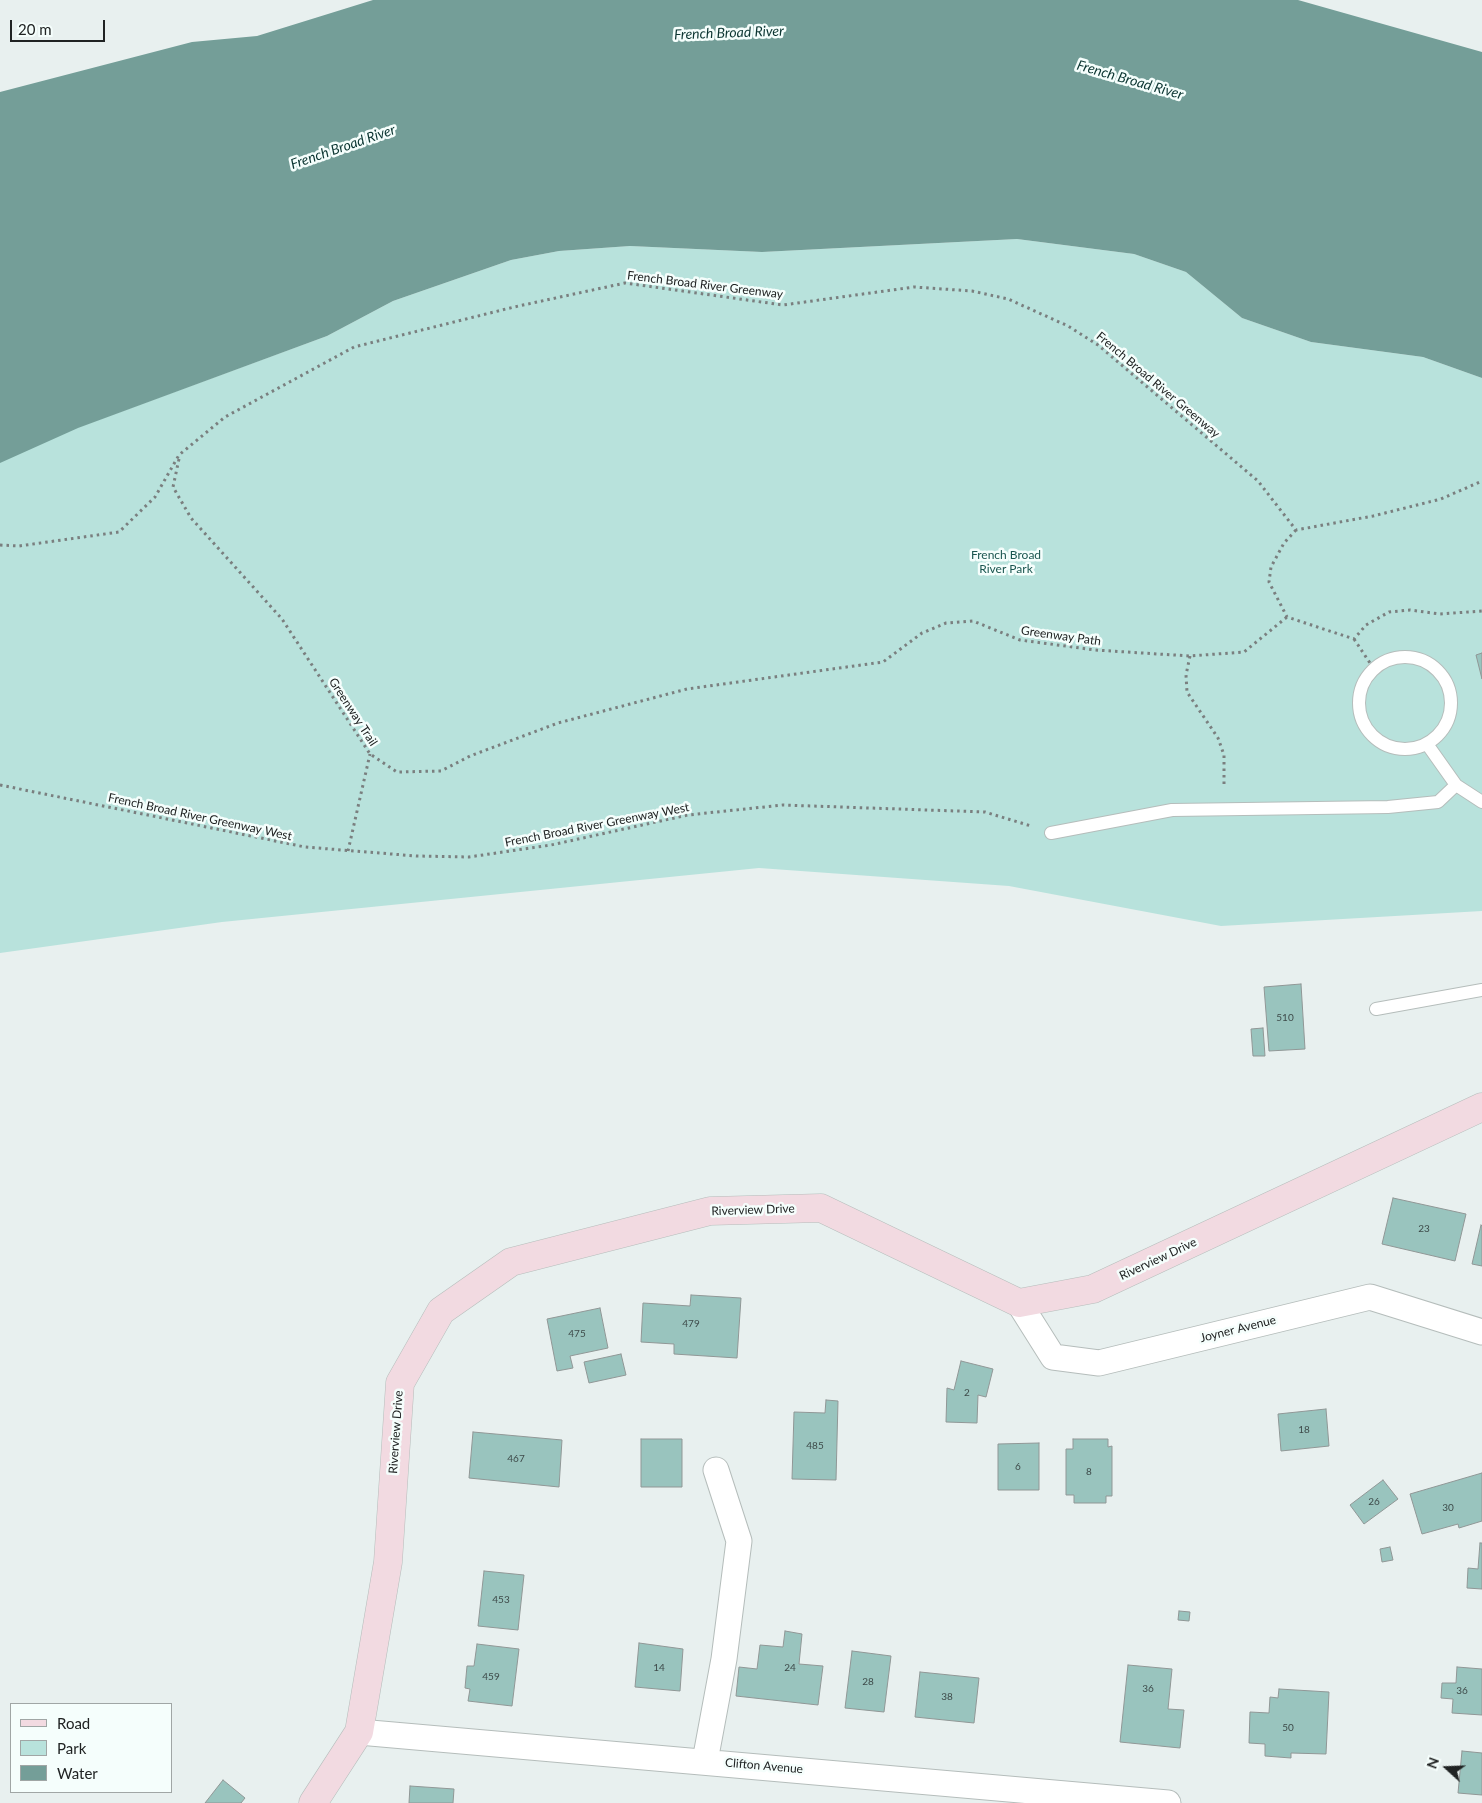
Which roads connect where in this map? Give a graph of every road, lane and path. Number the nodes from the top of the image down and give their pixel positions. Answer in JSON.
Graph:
{"nodes":[{"id":1,"x":180,"y":455,"type":"junction"},
{"id":2,"x":1482,"y":481,"type":"edge"},
{"id":3,"x":1296,"y":530,"type":"junction"},
{"id":4,"x":0,"y":545,"type":"edge"},
{"id":5,"x":1482,"y":611,"type":"edge"},
{"id":6,"x":1288,"y":617,"type":"junction"},
{"id":7,"x":1354,"y":639,"type":"junction"},
{"id":8,"x":1190,"y":656,"type":"junction"},
{"id":9,"x":1374,"y":669,"type":"junction"},
{"id":10,"x":687,"y":689,"type":"joint"},
{"id":11,"x":1427,"y":744,"type":"junction"},
{"id":12,"x":370,"y":754,"type":"junction"},
{"id":13,"x":0,"y":785,"type":"edge"},
{"id":14,"x":1456,"y":785,"type":"junction"},
{"id":15,"x":1482,"y":802,"type":"edge"},
{"id":16,"x":1224,"y":808,"type":"junction"},
{"id":17,"x":1050,"y":832,"type":"joint"},
{"id":18,"x":348,"y":851,"type":"junction"},
{"id":19,"x":1482,"y":990,"type":"edge"},
{"id":20,"x":1376,"y":1008,"type":"dead end"},
{"id":21,"x":1482,"y":1107,"type":"edge"},
{"id":22,"x":1019,"y":1303,"type":"junction"},
{"id":23,"x":1482,"y":1332,"type":"edge"},
{"id":24,"x":716,"y":1470,"type":"dead end"},
{"id":25,"x":359,"y":1732,"type":"junction"},
{"id":26,"x":705,"y":1761,"type":"junction"},
{"id":27,"x":313,"y":1803,"type":"edge"},
{"id":28,"x":1168,"y":1803,"type":"edge"}],
"edges":[{"from":1,"to":3,"type":"path","name":"French Broad River Greenway"},
{"from":1,"to":4,"type":"path","name":"French Broad River Greenway"},
{"from":1,"to":12,"type":"path","name":"Greenway Trail"},
{"from":2,"to":3,"type":"path"},
{"from":3,"to":6,"type":"path"},
{"from":5,"to":7,"type":"path"},
{"from":6,"to":7,"type":"path"},
{"from":6,"to":8,"type":"path","name":"Greenway Path"},
{"from":7,"to":9,"type":"path"},
{"from":8,"to":10,"type":"path","name":"Greenway Path"},
{"from":8,"to":16,"type":"path"},
{"from":9,"to":11,"type":"lane"},
{"from":9,"to":11,"type":"lane"},
{"from":10,"to":12,"type":"path","name":"Greenway Trail"},
{"from":11,"to":14,"type":"lane"},
{"from":12,"to":18,"type":"path"},
{"from":13,"to":18,"type":"path","name":"French Broad River Greenway West"},
{"from":14,"to":15,"type":"lane"},
{"from":14,"to":16,"type":"lane"},
{"from":16,"to":17,"type":"lane"},
{"from":17,"to":18,"type":"path","name":"French Broad River Greenway West"},
{"from":19,"to":20,"type":"lane"},
{"from":21,"to":22,"type":"street","name":"Riverview Drive"},
{"from":22,"to":23,"type":"street","name":"Joyner Avenue"},
{"from":22,"to":25,"type":"street","name":"Riverview Drive"},
{"from":24,"to":26,"type":"street"},
{"from":25,"to":26,"type":"street","name":"Clifton Avenue"},
{"from":25,"to":27,"type":"street","name":"Riverview Drive"},
{"from":26,"to":28,"type":"street","name":"Clifton Avenue"}]}
